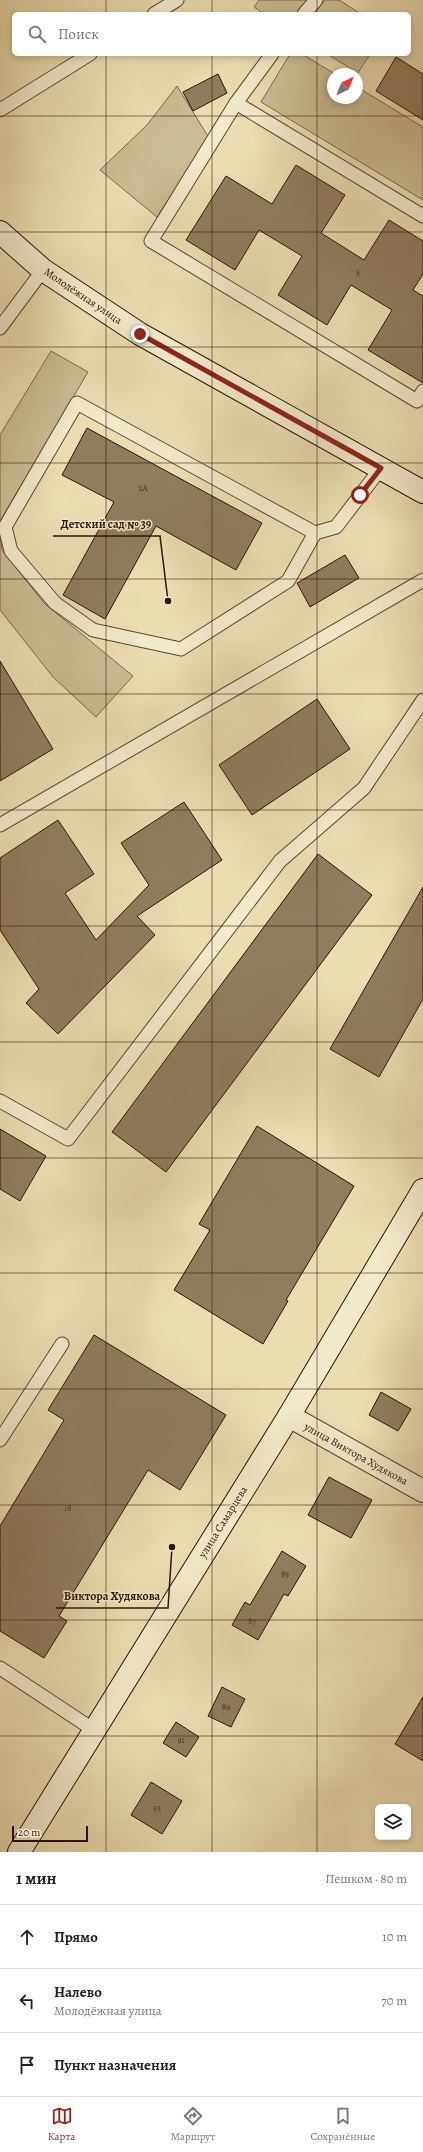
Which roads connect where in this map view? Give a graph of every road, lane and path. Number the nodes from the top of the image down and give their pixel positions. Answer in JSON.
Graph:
{"nodes":[{"id":1,"x":177,"y":0,"type":"edge"},
{"id":2,"x":316,"y":0,"type":"edge"},
{"id":3,"x":157,"y":12,"type":"edge"},
{"id":4,"x":306,"y":12,"type":"edge"},
{"id":5,"x":87,"y":56,"type":"edge"},
{"id":6,"x":271,"y":56,"type":"edge"},
{"id":7,"x":236,"y":103,"type":"junction"},
{"id":8,"x":0,"y":110,"type":"edge"},
{"id":9,"x":423,"y":216,"type":"edge"},
{"id":10,"x":0,"y":232,"type":"edge"},
{"id":11,"x":43,"y":270,"type":"junction"},
{"id":12,"x":0,"y":328,"type":"edge"},
{"id":13,"x":423,"y":391,"type":"edge"},
{"id":14,"x":381,"y":468,"type":"junction"},
{"id":15,"x":421,"y":486,"type":"edge"},
{"id":16,"x":316,"y":533,"type":"junction"},
{"id":17,"x":423,"y":580,"type":"edge"},
{"id":18,"x":423,"y":700,"type":"edge"},
{"id":19,"x":0,"y":825,"type":"edge"},
{"id":20,"x":0,"y":1101,"type":"edge"},
{"id":21,"x":423,"y":1190,"type":"edge"},
{"id":22,"x":62,"y":1344,"type":"dead end"},
{"id":23,"x":289,"y":1416,"type":"junction"},
{"id":24,"x":0,"y":1440,"type":"edge"},
{"id":25,"x":423,"y":1491,"type":"edge"},
{"id":26,"x":0,"y":1668,"type":"edge"},
{"id":27,"x":94,"y":1730,"type":"junction"},
{"id":28,"x":19,"y":1852,"type":"edge"}],
"edges":[{"from":1,"to":3,"type":"lane"},
{"from":2,"to":4,"type":"lane"},
{"from":5,"to":8,"type":"lane"},
{"from":6,"to":7,"type":"lane"},
{"from":7,"to":9,"type":"lane"},
{"from":7,"to":13,"type":"lane"},
{"from":10,"to":11,"type":"street","name":"Молодёжная улица"},
{"from":11,"to":12,"type":"lane"},
{"from":11,"to":14,"type":"street","name":"Молодёжная улица"},
{"from":14,"to":15,"type":"street","name":"Молодёжная улица"},
{"from":14,"to":16,"type":"lane"},
{"from":16,"to":16,"type":"lane"},
{"from":17,"to":19,"type":"lane"},
{"from":18,"to":20,"type":"lane"},
{"from":21,"to":23,"type":"street","name":"улица Самарцева"},
{"from":22,"to":24,"type":"lane"},
{"from":23,"to":25,"type":"street","name":"улица Виктора Худякова"},
{"from":23,"to":27,"type":"street","name":"улица Самарцева"},
{"from":26,"to":27,"type":"lane"},
{"from":27,"to":28,"type":"street","name":"улица Самарцева"}]}
